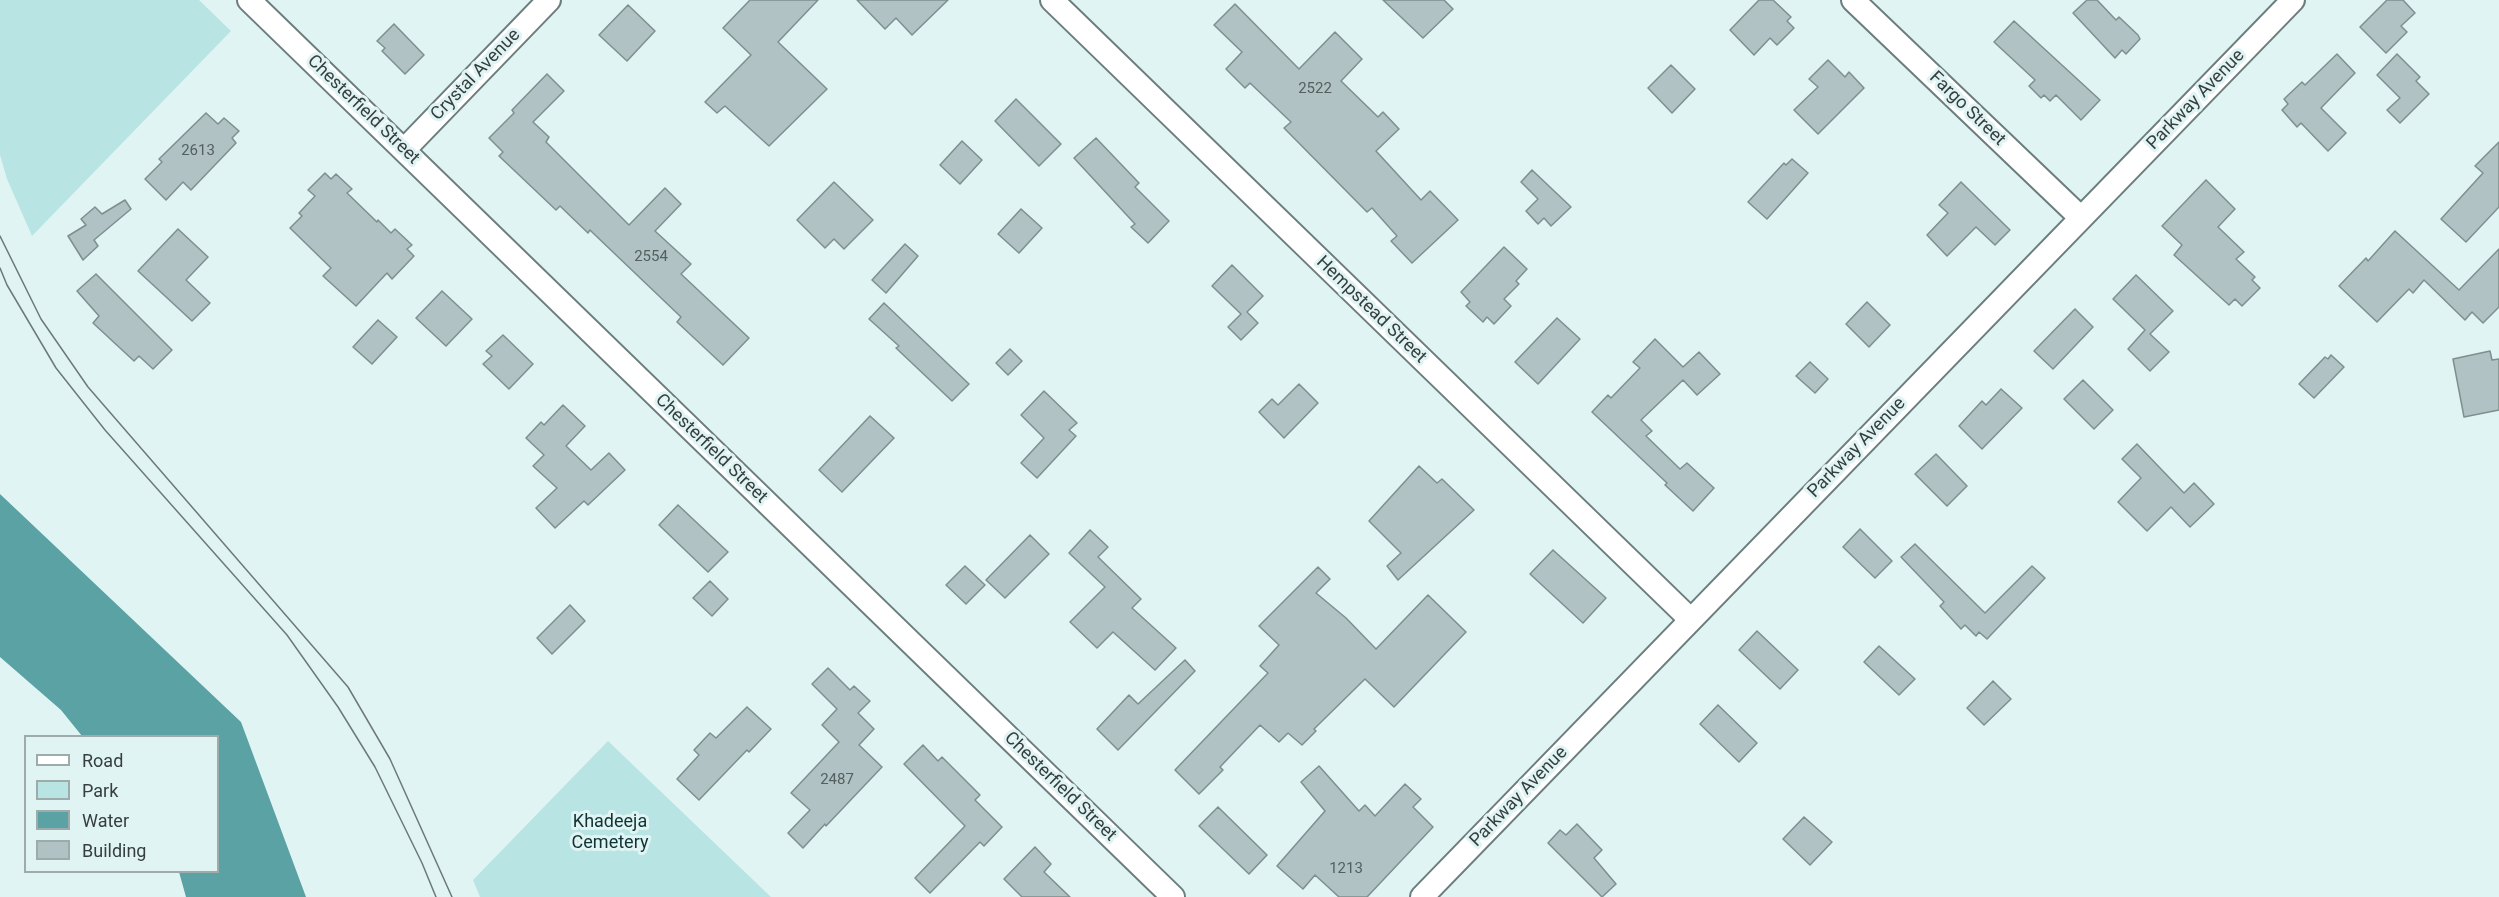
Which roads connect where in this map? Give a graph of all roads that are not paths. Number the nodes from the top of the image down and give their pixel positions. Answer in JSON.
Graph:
{"nodes":[{"id":1,"x":249,"y":0,"type":"edge"},
{"id":2,"x":549,"y":0,"type":"edge"},
{"id":3,"x":1052,"y":0,"type":"edge"},
{"id":4,"x":1853,"y":0,"type":"edge"},
{"id":5,"x":2293,"y":0,"type":"edge"},
{"id":6,"x":404,"y":150,"type":"junction"},
{"id":7,"x":2081,"y":218,"type":"junction"},
{"id":8,"x":1691,"y":620,"type":"junction"},
{"id":9,"x":1173,"y":897,"type":"edge"},
{"id":10,"x":1422,"y":897,"type":"edge"}],
"edges":[{"from":1,"to":6,"type":"street","name":"Chesterfield Street"},
{"from":2,"to":6,"type":"street","name":"Crystal Avenue"},
{"from":3,"to":8,"type":"street","name":"Hempstead Street"},
{"from":4,"to":7,"type":"street","name":"Fargo Street"},
{"from":5,"to":7,"type":"street","name":"Parkway Avenue"},
{"from":6,"to":9,"type":"street","name":"Chesterfield Street"},
{"from":7,"to":8,"type":"street","name":"Parkway Avenue"},
{"from":8,"to":10,"type":"street","name":"Parkway Avenue"}]}
